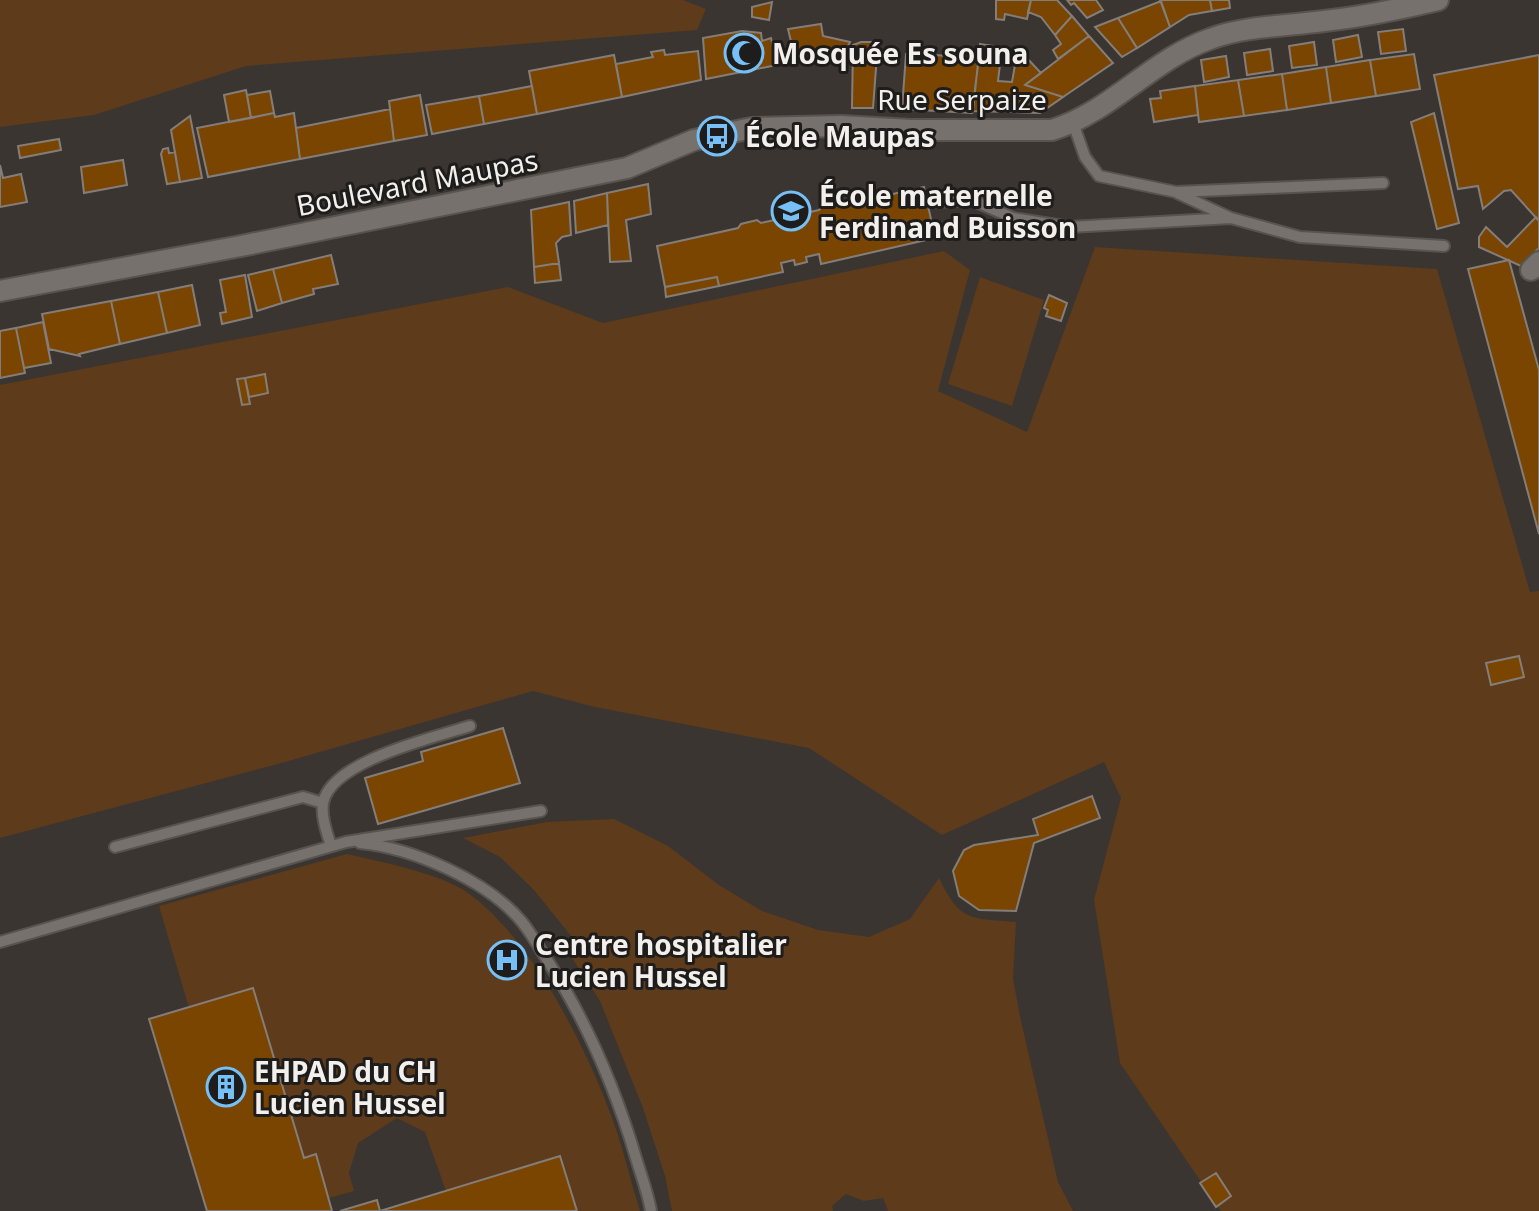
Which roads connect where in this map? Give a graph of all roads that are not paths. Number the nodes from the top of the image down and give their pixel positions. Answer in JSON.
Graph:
{"nodes":[{"id":1,"x":1438,"y":0,"type":"edge"},
{"id":2,"x":1073,"y":123,"type":"junction"},
{"id":3,"x":841,"y":126,"type":"joint"},
{"id":4,"x":1383,"y":183,"type":"dead end"},
{"id":5,"x":1176,"y":192,"type":"junction"},
{"id":6,"x":935,"y":202,"type":"dead end"},
{"id":7,"x":1231,"y":218,"type":"junction"},
{"id":8,"x":1444,"y":246,"type":"dead end"},
{"id":9,"x":0,"y":291,"type":"edge"},
{"id":10,"x":470,"y":726,"type":"dead end"},
{"id":11,"x":323,"y":803,"type":"junction"},
{"id":12,"x":541,"y":811,"type":"dead end"},
{"id":13,"x":346,"y":842,"type":"junction"},
{"id":14,"x":331,"y":846,"type":"junction"},
{"id":15,"x":115,"y":847,"type":"dead end"},
{"id":16,"x":0,"y":942,"type":"edge"},
{"id":17,"x":651,"y":1211,"type":"edge"}],
"edges":[{"from":1,"to":2,"type":"street","name":"Rue Serpaize"},
{"from":2,"to":3,"type":"street","name":"Rue Serpaize"},
{"from":2,"to":5,"type":"lane"},
{"from":3,"to":9,"type":"street","name":"Boulevard Maupas"},
{"from":4,"to":5,"type":"lane"},
{"from":5,"to":7,"type":"lane"},
{"from":6,"to":7,"type":"lane"},
{"from":7,"to":8,"type":"lane"},
{"from":10,"to":11,"type":"lane"},
{"from":11,"to":14,"type":"lane"},
{"from":11,"to":15,"type":"lane"},
{"from":12,"to":13,"type":"lane"},
{"from":13,"to":14,"type":"lane"},
{"from":13,"to":17,"type":"lane"},
{"from":14,"to":16,"type":"lane"}]}
